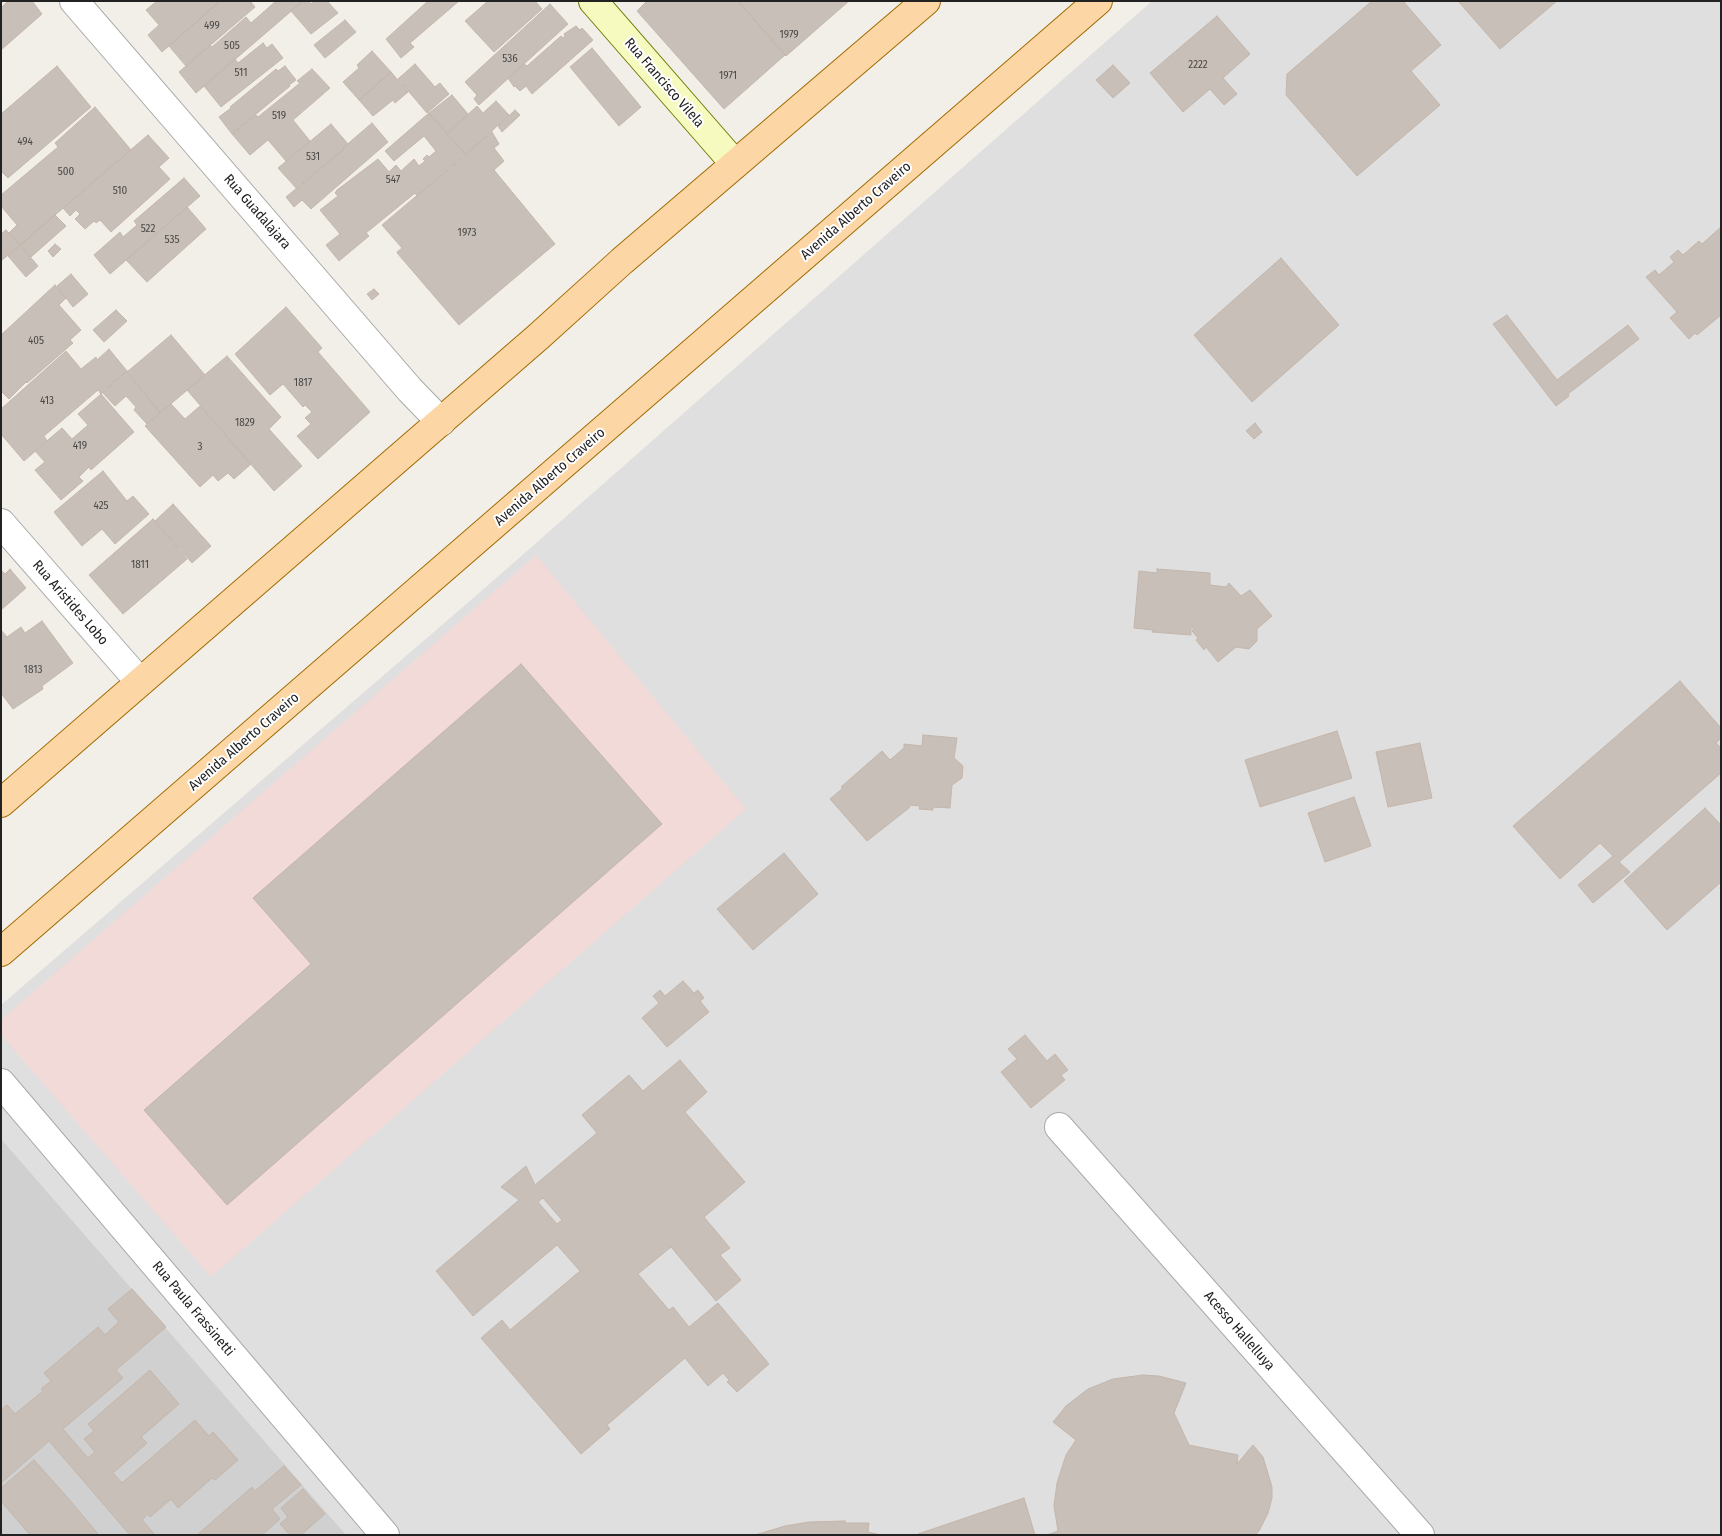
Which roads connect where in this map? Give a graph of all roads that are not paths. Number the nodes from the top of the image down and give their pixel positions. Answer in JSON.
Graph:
{"nodes":[{"id":1,"x":74,"y":1,"type":"edge"},
{"id":2,"x":593,"y":1,"type":"edge"},
{"id":3,"x":926,"y":1,"type":"edge"},
{"id":4,"x":1098,"y":1,"type":"edge"},
{"id":5,"x":735,"y":164,"type":"junction"},
{"id":6,"x":441,"y":422,"type":"junction"},
{"id":7,"x":1,"y":524,"type":"edge"},
{"id":8,"x":140,"y":682,"type":"junction"},
{"id":9,"x":1,"y":802,"type":"edge"},
{"id":10,"x":1,"y":952,"type":"edge"},
{"id":11,"x":1,"y":1083,"type":"edge"},
{"id":12,"x":1059,"y":1127,"type":"dead end"},
{"id":13,"x":384,"y":1535,"type":"edge"},
{"id":14,"x":1420,"y":1535,"type":"edge"}],
"edges":[{"from":1,"to":6,"type":"street","name":"Rua Guadalajara"},
{"from":2,"to":5,"type":"street","name":"Rua Francisco Vilela"},
{"from":3,"to":5,"type":"main road"},
{"from":4,"to":10,"type":"main road","name":"Avenida Alberto Craveiro"},
{"from":5,"to":6,"type":"main road"},
{"from":6,"to":8,"type":"main road"},
{"from":7,"to":8,"type":"street","name":"Rua Aristides Lobo"},
{"from":8,"to":9,"type":"main road"},
{"from":11,"to":13,"type":"street","name":"Rua Paula Frassinetti"},
{"from":12,"to":14,"type":"street","name":"Acesso Hallelluya"}]}
